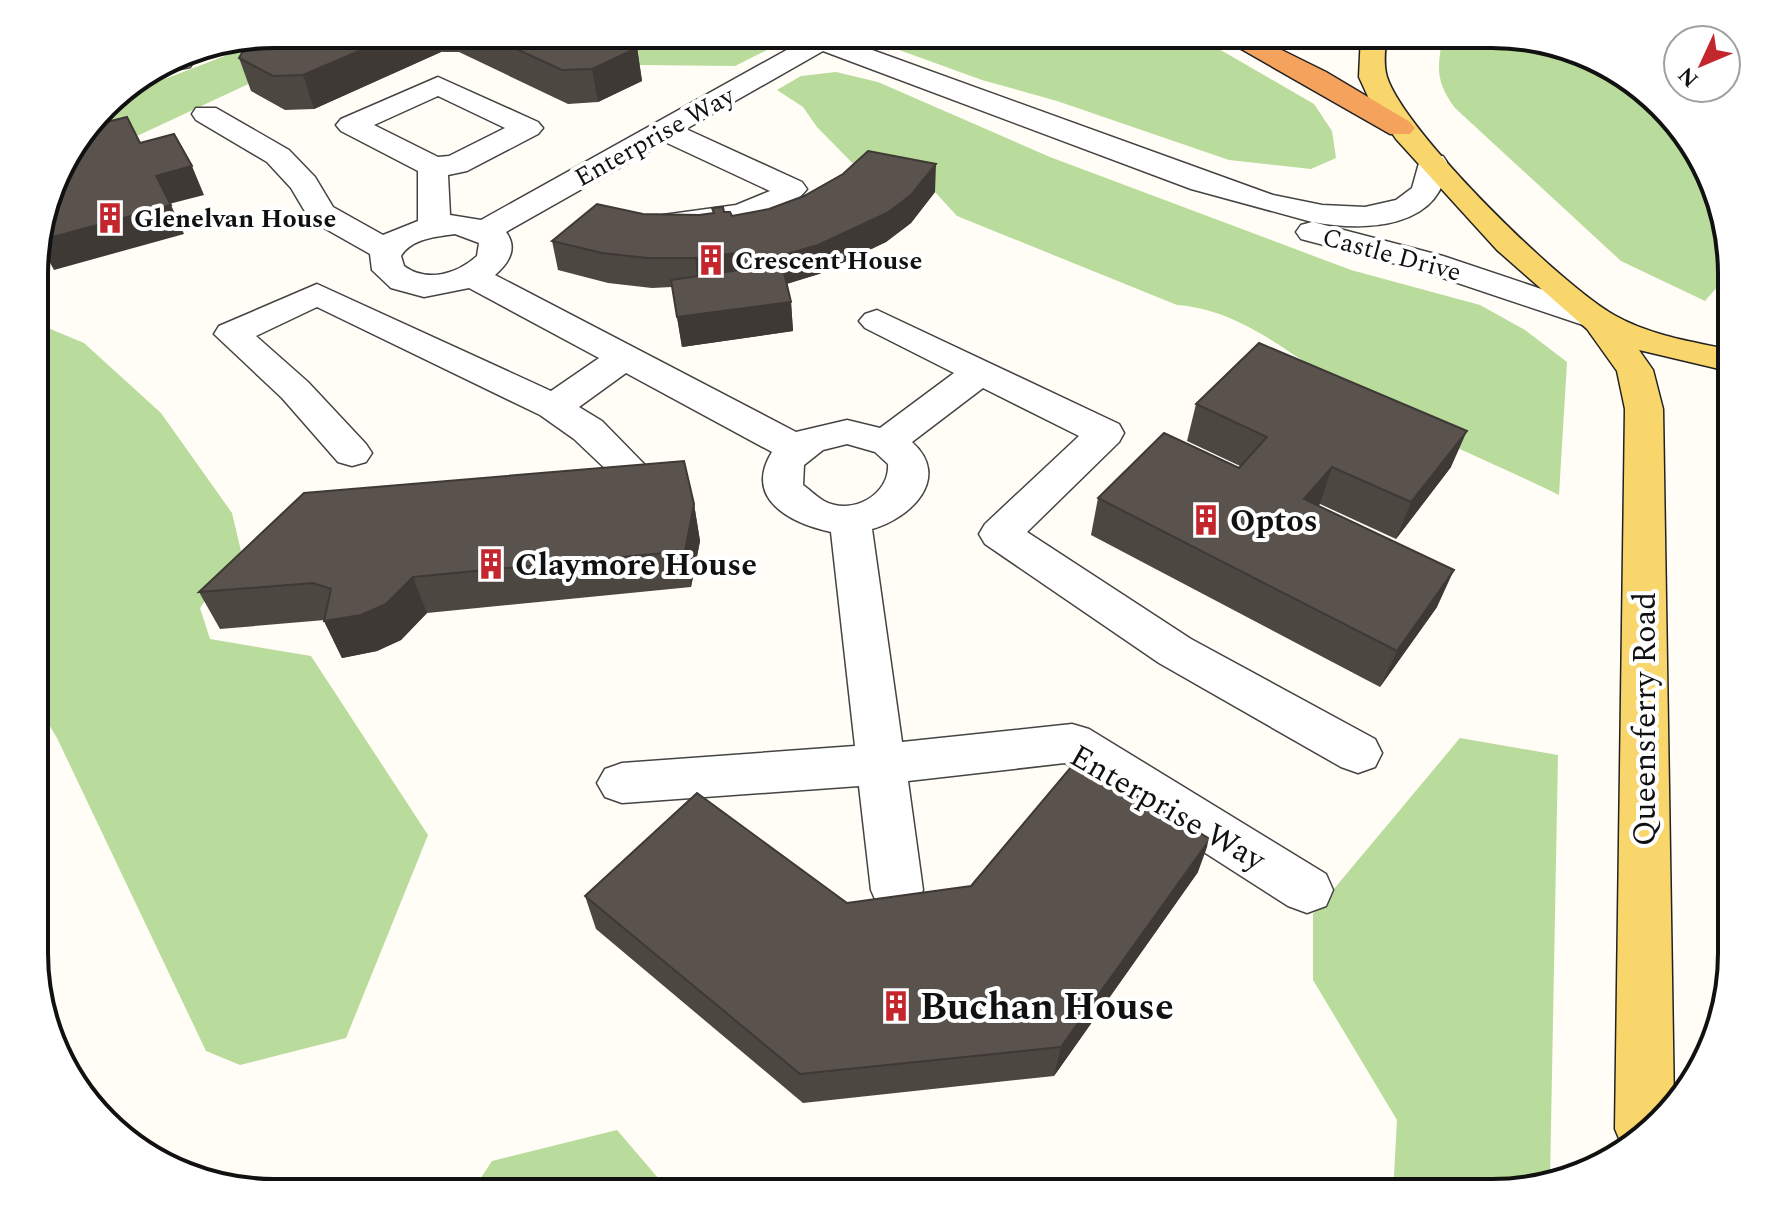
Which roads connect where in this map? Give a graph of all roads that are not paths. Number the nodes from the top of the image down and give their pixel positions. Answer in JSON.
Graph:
{"nodes":[{"id":1,"x":797,"y":48,"type":"edge"},
{"id":2,"x":840,"y":48,"type":"edge"},
{"id":3,"x":1256,"y":48,"type":"edge"},
{"id":4,"x":1374,"y":48,"type":"edge"},
{"id":5,"x":206,"y":114,"type":"dead end"},
{"id":6,"x":1400,"y":128,"type":"junction"},
{"id":7,"x":664,"y":130,"type":"junction"},
{"id":8,"x":1432,"y":162,"type":"junction"},
{"id":9,"x":433,"y":167,"type":"junction"},
{"id":10,"x":1193,"y":179,"type":"junction"},
{"id":11,"x":641,"y":217,"type":"edge"},
{"id":12,"x":434,"y":225,"type":"junction"},
{"id":13,"x":485,"y":231,"type":"junction"},
{"id":14,"x":387,"y":250,"type":"junction"},
{"id":15,"x":472,"y":276,"type":"junction"},
{"id":16,"x":1597,"y":320,"type":"junction"},
{"id":17,"x":877,"y":321,"type":"dead end"},
{"id":18,"x":1718,"y":358,"type":"edge"},
{"id":19,"x":622,"y":359,"type":"junction"},
{"id":20,"x":980,"y":372,"type":"junction"},
{"id":21,"x":553,"y":407,"type":"junction"},
{"id":22,"x":888,"y":441,"type":"junction"},
{"id":23,"x":796,"y":448,"type":"junction"},
{"id":24,"x":352,"y":453,"type":"dead end"},
{"id":25,"x":625,"y":465,"type":"edge"},
{"id":26,"x":850,"y":519,"type":"junction"},
{"id":27,"x":1358,"y":753,"type":"dead end"},
{"id":28,"x":881,"y":764,"type":"junction"},
{"id":29,"x":622,"y":783,"type":"dead end"},
{"id":30,"x":897,"y":890,"type":"dead end"},
{"id":31,"x":1307,"y":890,"type":"dead end"},
{"id":32,"x":1645,"y":1119,"type":"edge"}],
"edges":[{"from":1,"to":7,"type":"street","name":"Enterprise Way"},
{"from":2,"to":10,"type":"street","name":"Castle Drive"},
{"from":3,"to":6,"type":"highway"},
{"from":4,"to":6,"type":"main road"},
{"from":5,"to":14,"type":"street"},
{"from":6,"to":8,"type":"main road"},
{"from":7,"to":11,"type":"street"},
{"from":7,"to":13,"type":"street","name":"Enterprise Way"},
{"from":8,"to":10,"type":"street","name":"Castle Drive"},
{"from":8,"to":16,"type":"main road"},
{"from":9,"to":9,"type":"street"},
{"from":9,"to":12,"type":"street"},
{"from":10,"to":16,"type":"street","name":"Castle Drive"},
{"from":12,"to":13,"type":"street"},
{"from":12,"to":14,"type":"street"},
{"from":13,"to":15,"type":"street"},
{"from":14,"to":15,"type":"street"},
{"from":15,"to":19,"type":"street"},
{"from":16,"to":18,"type":"main road"},
{"from":16,"to":32,"type":"main road","name":"Queensferry Road"},
{"from":17,"to":20,"type":"street"},
{"from":19,"to":21,"type":"street"},
{"from":19,"to":23,"type":"street"},
{"from":20,"to":22,"type":"street"},
{"from":20,"to":27,"type":"street"},
{"from":21,"to":24,"type":"street"},
{"from":21,"to":25,"type":"street"},
{"from":22,"to":23,"type":"street"},
{"from":22,"to":26,"type":"street"},
{"from":23,"to":26,"type":"street"},
{"from":26,"to":28,"type":"street"},
{"from":28,"to":29,"type":"street","name":"Enterprise Way"},
{"from":28,"to":30,"type":"street"},
{"from":28,"to":31,"type":"street","name":"Enterprise Way"}]}
